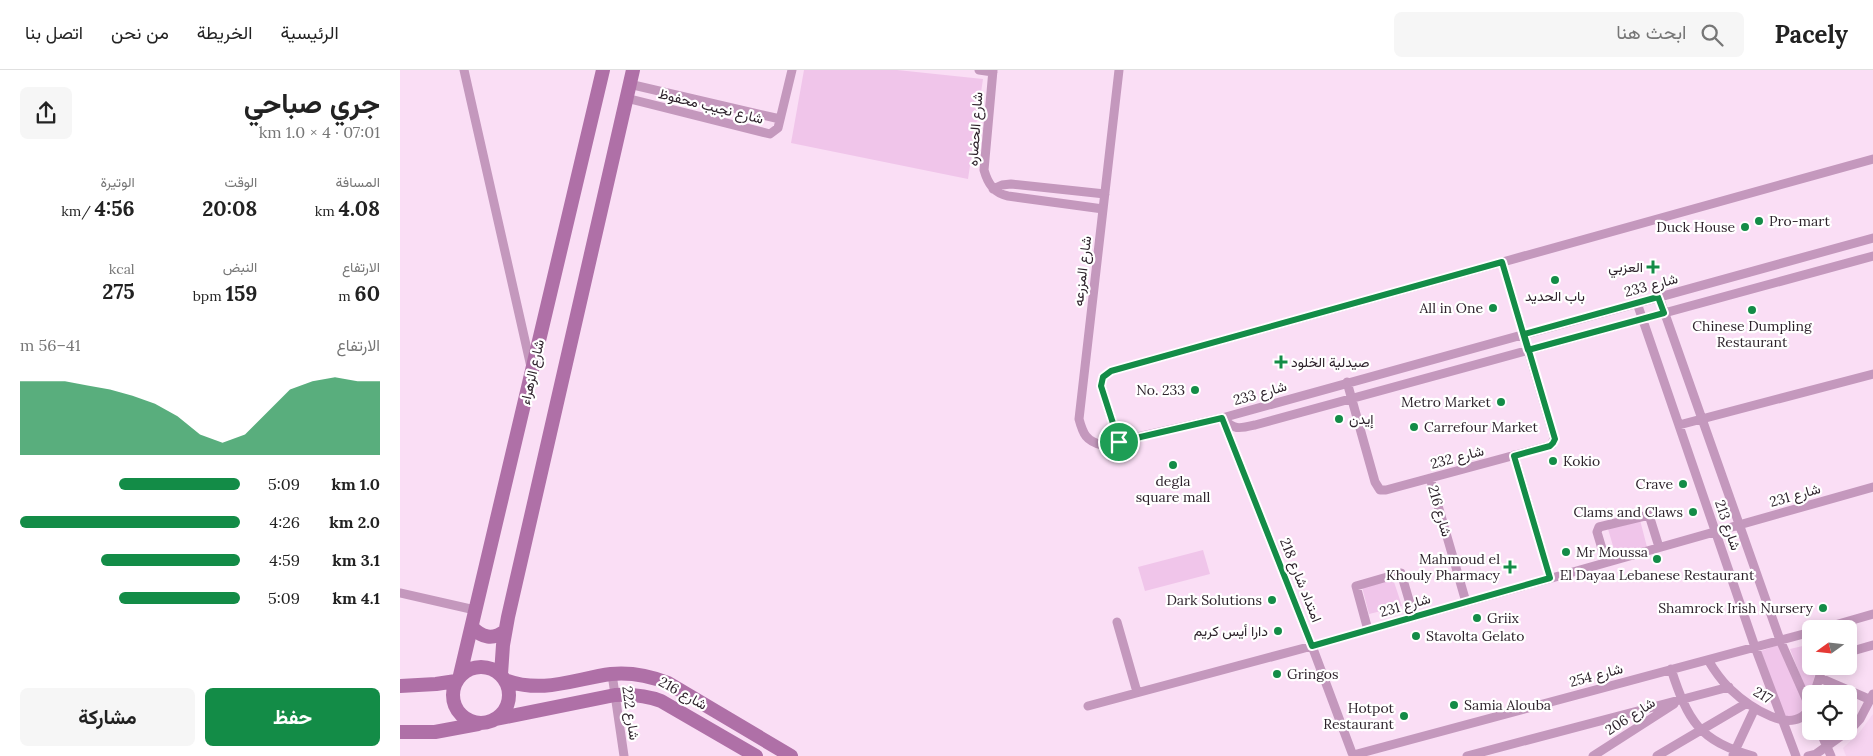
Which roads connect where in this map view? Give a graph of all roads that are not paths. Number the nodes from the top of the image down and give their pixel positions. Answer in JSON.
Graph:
{"nodes":[{"id":1,"x":464,"y":70,"type":"edge"},
{"id":2,"x":603,"y":70,"type":"edge"},
{"id":3,"x":633,"y":70,"type":"edge"},
{"id":4,"x":792,"y":70,"type":"edge"},
{"id":5,"x":979,"y":70,"type":"edge"},
{"id":6,"x":1118,"y":70,"type":"edge"},
{"id":7,"x":993,"y":71,"type":"edge"},
{"id":8,"x":628,"y":91,"type":"junction"},
{"id":9,"x":780,"y":119,"type":"junction"},
{"id":10,"x":1873,"y":158,"type":"edge"},
{"id":11,"x":993,"y":189,"type":"junction"},
{"id":12,"x":1105,"y":194,"type":"junction"},
{"id":13,"x":1103,"y":209,"type":"junction"},
{"id":14,"x":1873,"y":238,"type":"edge"},
{"id":15,"x":1873,"y":256,"type":"edge"},
{"id":16,"x":1502,"y":262,"type":"junction"},
{"id":17,"x":1658,"y":297,"type":"junction"},
{"id":18,"x":1637,"y":303,"type":"junction"},
{"id":19,"x":1664,"y":313,"type":"junction"},
{"id":20,"x":1642,"y":319,"type":"junction"},
{"id":21,"x":1524,"y":334,"type":"junction"},
{"id":22,"x":1528,"y":350,"type":"junction"},
{"id":23,"x":532,"y":372,"type":"junction"},
{"id":24,"x":1873,"y":374,"type":"edge"},
{"id":25,"x":1347,"y":382,"type":"junction"},
{"id":26,"x":1352,"y":398,"type":"junction"},
{"id":27,"x":1222,"y":418,"type":"junction"},
{"id":28,"x":1701,"y":419,"type":"junction"},
{"id":29,"x":1679,"y":425,"type":"junction"},
{"id":30,"x":1119,"y":442,"type":"junction"},
{"id":31,"x":1514,"y":456,"type":"junction"},
{"id":32,"x":1430,"y":478,"type":"junction"},
{"id":33,"x":1873,"y":488,"type":"edge"},
{"id":34,"x":1738,"y":525,"type":"junction"},
{"id":35,"x":1716,"y":531,"type":"junction"},
{"id":36,"x":1659,"y":547,"type":"junction"},
{"id":37,"x":1606,"y":562,"type":"junction"},
{"id":38,"x":1550,"y":578,"type":"junction"},
{"id":39,"x":400,"y":593,"type":"edge"},
{"id":40,"x":1466,"y":602,"type":"junction"},
{"id":41,"x":475,"y":610,"type":"junction"},
{"id":42,"x":1414,"y":617,"type":"junction"},
{"id":43,"x":1872,"y":618,"type":"edge"},
{"id":44,"x":1858,"y":621,"type":"edge"},
{"id":45,"x":1117,"y":622,"type":"dead end"},
{"id":46,"x":472,"y":627,"type":"junction"},
{"id":47,"x":1368,"y":630,"type":"junction"},
{"id":48,"x":505,"y":631,"type":"junction"},
{"id":49,"x":1802,"y":634,"type":"edge"},
{"id":50,"x":1780,"y":640,"type":"junction"},
{"id":51,"x":1873,"y":645,"type":"edge"},
{"id":52,"x":1312,"y":646,"type":"junction"},
{"id":53,"x":1755,"y":647,"type":"junction"},
{"id":54,"x":1858,"y":649,"type":"edge"},
{"id":55,"x":1708,"y":660,"type":"junction"},
{"id":56,"x":1671,"y":670,"type":"junction"},
{"id":57,"x":612,"y":674,"type":"junction"},
{"id":58,"x":1821,"y":675,"type":"edge"},
{"id":59,"x":503,"y":677,"type":"junction"},
{"id":60,"x":458,"y":678,"type":"junction"},
{"id":61,"x":1820,"y":678,"type":"junction"},
{"id":62,"x":1817,"y":685,"type":"edge"},
{"id":63,"x":400,"y":686,"type":"edge"},
{"id":64,"x":1729,"y":687,"type":"junction"},
{"id":65,"x":1802,"y":688,"type":"edge"},
{"id":66,"x":1137,"y":692,"type":"junction"},
{"id":67,"x":615,"y":695,"type":"junction"},
{"id":68,"x":1872,"y":697,"type":"edge"},
{"id":69,"x":1681,"y":700,"type":"junction"},
{"id":70,"x":1088,"y":706,"type":"dead end"},
{"id":71,"x":1751,"y":706,"type":"junction"},
{"id":72,"x":1802,"y":717,"type":"edge"},
{"id":73,"x":496,"y":719,"type":"junction"},
{"id":74,"x":1782,"y":720,"type":"junction"},
{"id":75,"x":1857,"y":722,"type":"edge"},
{"id":76,"x":482,"y":723,"type":"junction"},
{"id":77,"x":1701,"y":731,"type":"junction"},
{"id":78,"x":400,"y":732,"type":"edge"},
{"id":79,"x":1824,"y":740,"type":"edge"},
{"id":80,"x":1840,"y":740,"type":"edge"},
{"id":81,"x":1829,"y":752,"type":"edge"},
{"id":82,"x":1734,"y":753,"type":"edge"},
{"id":83,"x":1354,"y":755,"type":"edge"},
{"id":84,"x":624,"y":756,"type":"edge"},
{"id":85,"x":756,"y":756,"type":"edge"},
{"id":86,"x":791,"y":756,"type":"edge"},
{"id":87,"x":1467,"y":756,"type":"edge"},
{"id":88,"x":1593,"y":756,"type":"edge"},
{"id":89,"x":1657,"y":756,"type":"edge"},
{"id":90,"x":1753,"y":756,"type":"edge"},
{"id":91,"x":1796,"y":756,"type":"edge"},
{"id":92,"x":1808,"y":756,"type":"edge"}],
"edges":[{"from":1,"to":23,"type":"street"},
{"from":2,"to":23,"type":"main road","name":"شارع الزهراء"},
{"from":3,"to":8,"type":"main road"},
{"from":4,"to":9,"type":"street","name":"شارع نجيب محفوظ"},
{"from":5,"to":7,"type":"street"},
{"from":6,"to":12,"type":"street","name":"شارع المزرعه"},
{"from":7,"to":11,"type":"street","name":"شارع الحضاره"},
{"from":8,"to":9,"type":"street","name":"شارع نجيب محفوظ"},
{"from":8,"to":9,"type":"street","name":"شارع نجيب محفوظ"},
{"from":8,"to":48,"type":"main road"},
{"from":10,"to":16,"type":"street"},
{"from":11,"to":12,"type":"street"},
{"from":11,"to":13,"type":"street"},
{"from":12,"to":13,"type":"street","name":"شارع المزرعه"},
{"from":13,"to":30,"type":"street","name":"شارع المزرعه"},
{"from":14,"to":17,"type":"street","name":"شارع 233"},
{"from":15,"to":19,"type":"street","name":"شارع 233"},
{"from":16,"to":21,"type":"street","name":"شارع 232"},
{"from":16,"to":30,"type":"street"},
{"from":17,"to":18,"type":"street","name":"شارع 233"},
{"from":17,"to":19,"type":"street","name":"شارع 213"},
{"from":18,"to":20,"type":"street","name":"شارع 213"},
{"from":18,"to":21,"type":"street","name":"شارع 233"},
{"from":19,"to":20,"type":"street","name":"شارع 233"},
{"from":19,"to":28,"type":"street","name":"شارع 213"},
{"from":20,"to":22,"type":"street","name":"شارع 233"},
{"from":20,"to":29,"type":"street","name":"شارع 213"},
{"from":21,"to":22,"type":"street","name":"شارع 232"},
{"from":21,"to":25,"type":"street","name":"شارع 233"},
{"from":22,"to":26,"type":"street","name":"شارع 233"},
{"from":22,"to":31,"type":"street","name":"شارع 232"},
{"from":23,"to":41,"type":"main road","name":"شارع الزهراء"},
{"from":24,"to":28,"type":"street"},
{"from":25,"to":26,"type":"street","name":"شارع 232"},
{"from":25,"to":27,"type":"street","name":"شارع 233"},
{"from":26,"to":27,"type":"street","name":"شارع 233"},
{"from":26,"to":32,"type":"street","name":"شارع 232"},
{"from":27,"to":30,"type":"street","name":"شارع المزرعه"},
{"from":27,"to":52,"type":"street","name":"امتداد شارع 218"},
{"from":28,"to":29,"type":"street"},
{"from":28,"to":34,"type":"street","name":"شارع 213"},
{"from":29,"to":35,"type":"street","name":"شارع 213"},
{"from":31,"to":32,"type":"street","name":"شارع 232"},
{"from":31,"to":38,"type":"street"},
{"from":32,"to":40,"type":"street","name":"شارع 216"},
{"from":33,"to":34,"type":"street","name":"شارع 231"},
{"from":34,"to":35,"type":"street","name":"شارع 231"},
{"from":34,"to":50,"type":"street","name":"شارع 213"},
{"from":35,"to":36,"type":"street","name":"شارع 231"},
{"from":35,"to":53,"type":"street","name":"شارع 213"},
{"from":36,"to":37,"type":"street","name":"شارع 231"},
{"from":36,"to":37,"type":"street"},
{"from":37,"to":38,"type":"street","name":"شارع 231"},
{"from":38,"to":40,"type":"street","name":"شارع 231"},
{"from":39,"to":41,"type":"street"},
{"from":40,"to":42,"type":"street","name":"شارع 231"},
{"from":41,"to":46,"type":"main road","name":"شارع الزهراء"},
{"from":42,"to":47,"type":"street","name":"شارع 231"},
{"from":42,"to":47,"type":"street"},
{"from":43,"to":44,"type":"street"},
{"from":45,"to":66,"type":"street"},
{"from":46,"to":48,"type":"main road"},
{"from":46,"to":60,"type":"main road","name":"شارع الزهراء"},
{"from":47,"to":52,"type":"street","name":"شارع 231"},
{"from":48,"to":59,"type":"main road"},
{"from":49,"to":50,"type":"street"},
{"from":50,"to":53,"type":"street"},
{"from":50,"to":65,"type":"street","name":"شارع 213"},
{"from":51,"to":54,"type":"street"},
{"from":52,"to":66,"type":"street","name":"شارع 231"},
{"from":52,"to":83,"type":"street","name":"امتداد شارع 218"},
{"from":53,"to":55,"type":"street","name":"شارع 254"},
{"from":53,"to":74,"type":"street","name":"شارع 213"},
{"from":55,"to":56,"type":"street","name":"شارع 254"},
{"from":55,"to":64,"type":"street","name":"217"},
{"from":56,"to":69,"type":"street"},
{"from":56,"to":83,"type":"street","name":"شارع 254"},
{"from":57,"to":59,"type":"main road","name":"شارع 216"},
{"from":57,"to":67,"type":"street","name":"شارع 222"},
{"from":57,"to":86,"type":"main road","name":"شارع 216"},
{"from":58,"to":61,"type":"street"},
{"from":59,"to":60,"type":"main road"},
{"from":59,"to":73,"type":"main road"},
{"from":60,"to":63,"type":"main road"},
{"from":60,"to":76,"type":"main road"},
{"from":61,"to":62,"type":"street"},
{"from":61,"to":68,"type":"street"},
{"from":64,"to":69,"type":"street"},
{"from":64,"to":71,"type":"street","name":"217"},
{"from":66,"to":70,"type":"street","name":"شارع 231"},
{"from":67,"to":73,"type":"main road","name":"شارع 216"},
{"from":67,"to":84,"type":"street","name":"شارع 222"},
{"from":67,"to":85,"type":"main road","name":"شارع 216"},
{"from":68,"to":75,"type":"street"},
{"from":69,"to":77,"type":"street"},
{"from":69,"to":87,"type":"street"},
{"from":69,"to":88,"type":"street","name":"شارع 206"},
{"from":71,"to":74,"type":"street","name":"217"},
{"from":71,"to":77,"type":"street"},
{"from":71,"to":82,"type":"street"},
{"from":72,"to":74,"type":"street","name":"217"},
{"from":73,"to":76,"type":"main road"},
{"from":74,"to":91,"type":"street","name":"شارع 213"},
{"from":76,"to":78,"type":"main road"},
{"from":77,"to":82,"type":"street"},
{"from":77,"to":89,"type":"street"},
{"from":79,"to":81,"type":"street"},
{"from":80,"to":81,"type":"street"},
{"from":81,"to":92,"type":"street"},
{"from":82,"to":90,"type":"street"}]}
